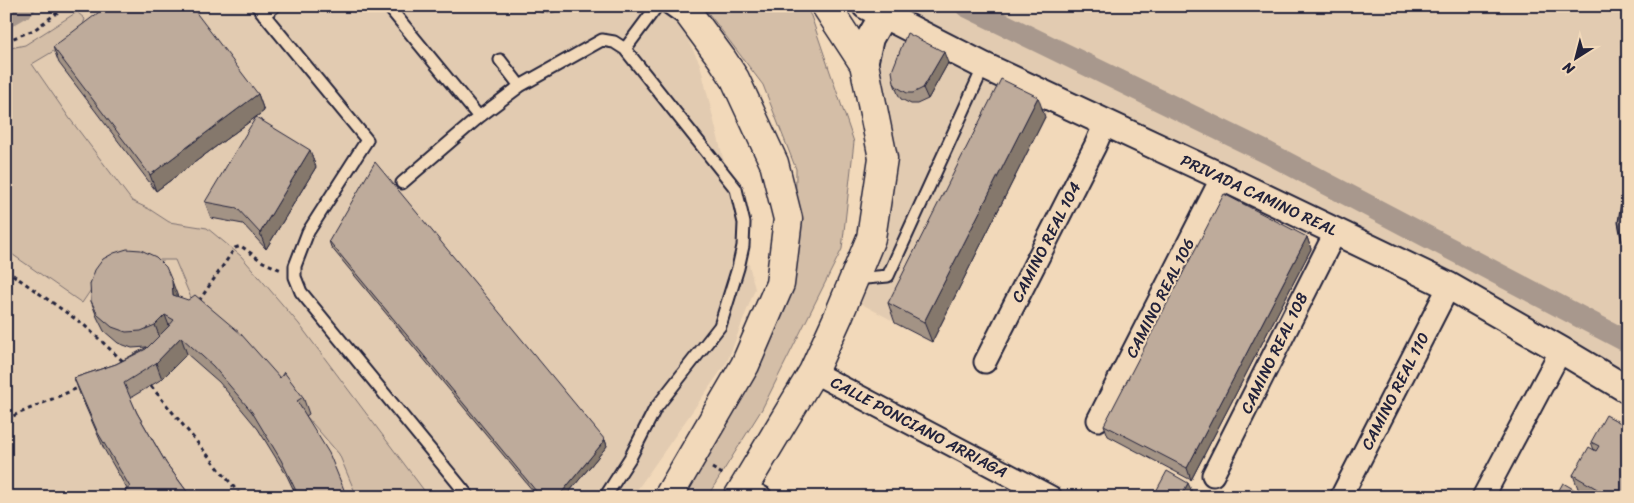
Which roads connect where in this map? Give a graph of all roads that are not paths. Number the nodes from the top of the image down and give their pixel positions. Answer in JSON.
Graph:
{"nodes":[{"id":1,"x":275,"y":6,"type":"edge"},
{"id":2,"x":388,"y":6,"type":"edge"},
{"id":3,"x":657,"y":6,"type":"edge"},
{"id":4,"x":665,"y":6,"type":"edge"},
{"id":5,"x":683,"y":6,"type":"edge"},
{"id":6,"x":826,"y":6,"type":"edge"},
{"id":7,"x":874,"y":10,"type":"edge"},
{"id":8,"x":261,"y":11,"type":"edge"},
{"id":9,"x":700,"y":30,"type":"junction"},
{"id":10,"x":625,"y":49,"type":"junction"},
{"id":11,"x":500,"y":60,"type":"dead end"},
{"id":12,"x":864,"y":64,"type":"junction"},
{"id":13,"x":984,"y":66,"type":"junction"},
{"id":14,"x":520,"y":86,"type":"junction"},
{"id":15,"x":479,"y":117,"type":"junction"},
{"id":16,"x":1105,"y":122,"type":"junction"},
{"id":17,"x":1222,"y":177,"type":"junction"},
{"id":18,"x":402,"y":183,"type":"dead end"},
{"id":19,"x":1628,"y":202,"type":"edge"},
{"id":20,"x":1336,"y":231,"type":"junction"},
{"id":21,"x":1628,"y":238,"type":"edge"},
{"id":22,"x":854,"y":279,"type":"junction"},
{"id":23,"x":1449,"y":286,"type":"junction"},
{"id":24,"x":1561,"y":350,"type":"junction"},
{"id":25,"x":985,"y":362,"type":"dead end"},
{"id":26,"x":813,"y":372,"type":"junction"},
{"id":27,"x":1628,"y":390,"type":"edge"},
{"id":28,"x":1098,"y":420,"type":"dead end"},
{"id":29,"x":1213,"y":475,"type":"dead end"},
{"id":30,"x":748,"y":494,"type":"edge"},
{"id":31,"x":668,"y":495,"type":"edge"},
{"id":32,"x":469,"y":497,"type":"edge"},
{"id":33,"x":605,"y":497,"type":"edge"},
{"id":34,"x":1051,"y":497,"type":"edge"},
{"id":35,"x":1341,"y":497,"type":"edge"},
{"id":36,"x":1483,"y":497,"type":"edge"}],
"edges":[{"from":1,"to":8,"type":"lane"},
{"from":2,"to":15,"type":"lane"},
{"from":3,"to":10,"type":"lane"},
{"from":4,"to":9,"type":"lane"},
{"from":5,"to":9,"type":"main road"},
{"from":6,"to":12,"type":"main road"},
{"from":7,"to":12,"type":"street","name":"PRIVADA CAMINO REAL"},
{"from":7,"to":13,"type":"street","name":"PRIVADA CAMINO REAL"},
{"from":8,"to":32,"type":"lane"},
{"from":9,"to":31,"type":"main road"},
{"from":10,"to":14,"type":"lane"},
{"from":10,"to":33,"type":"lane"},
{"from":11,"to":14,"type":"lane"},
{"from":12,"to":22,"type":"main road"},
{"from":13,"to":16,"type":"street","name":"PRIVADA CAMINO REAL"},
{"from":13,"to":22,"type":"lane"},
{"from":14,"to":15,"type":"lane"},
{"from":15,"to":18,"type":"lane"},
{"from":16,"to":17,"type":"street","name":"PRIVADA CAMINO REAL"},
{"from":16,"to":25,"type":"street","name":"CAMINO REAL 104"},
{"from":17,"to":20,"type":"street","name":"PRIVADA CAMINO REAL"},
{"from":17,"to":28,"type":"street","name":"CAMINO REAL 106"},
{"from":19,"to":21,"type":"lane"},
{"from":20,"to":23,"type":"street","name":"PRIVADA CAMINO REAL"},
{"from":20,"to":29,"type":"street","name":"CAMINO REAL 108"},
{"from":22,"to":26,"type":"main road"},
{"from":23,"to":24,"type":"street","name":"PRIVADA CAMINO REAL"},
{"from":23,"to":35,"type":"street","name":"CAMINO REAL 110"},
{"from":24,"to":27,"type":"street","name":"PRIVADA CAMINO REAL"},
{"from":24,"to":36,"type":"street"},
{"from":26,"to":30,"type":"main road"},
{"from":26,"to":34,"type":"street","name":"CALLE PONCIANO ARRIAGA"}]}
